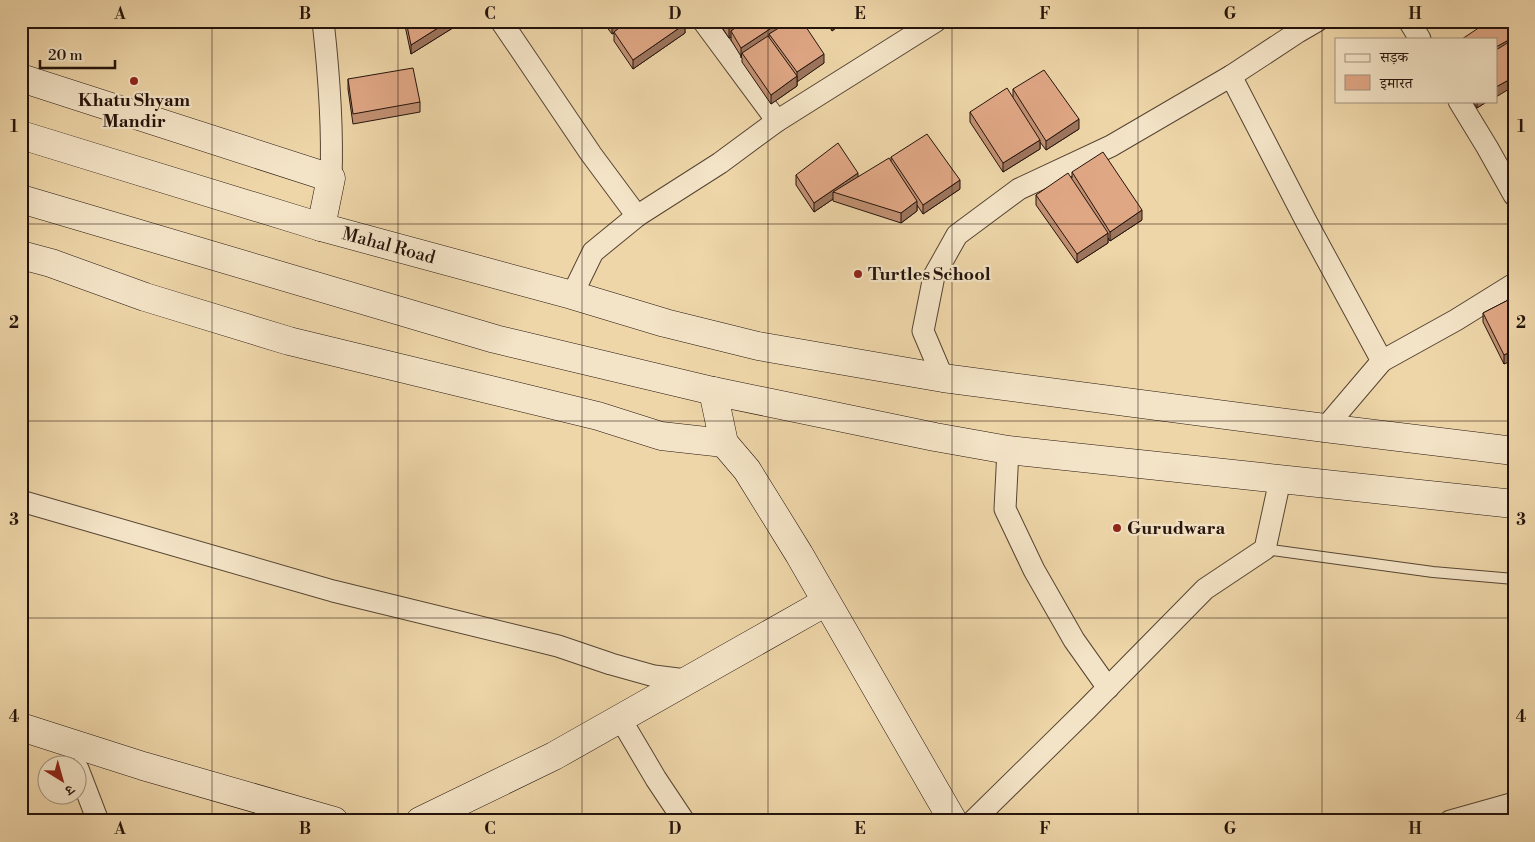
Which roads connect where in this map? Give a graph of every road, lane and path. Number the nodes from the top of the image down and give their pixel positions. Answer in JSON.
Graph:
{"nodes":[{"id":1,"x":323,"y":21,"type":"edge"},
{"id":2,"x":501,"y":21,"type":"edge"},
{"id":3,"x":702,"y":21,"type":"edge"},
{"id":4,"x":1317,"y":21,"type":"edge"},
{"id":5,"x":1410,"y":21,"type":"edge"},
{"id":6,"x":922,"y":25,"type":"edge"},
{"id":7,"x":1419,"y":38,"type":"edge"},
{"id":8,"x":1231,"y":76,"type":"junction"},
{"id":9,"x":21,"y":78,"type":"edge"},
{"id":10,"x":1460,"y":102,"type":"edge"},
{"id":11,"x":777,"y":121,"type":"junction"},
{"id":12,"x":21,"y":136,"type":"edge"},
{"id":13,"x":331,"y":178,"type":"junction"},
{"id":14,"x":1514,"y":195,"type":"edge"},
{"id":15,"x":21,"y":199,"type":"edge"},
{"id":16,"x":637,"y":216,"type":"junction"},
{"id":17,"x":321,"y":227,"type":"junction"},
{"id":18,"x":21,"y":254,"type":"edge"},
{"id":19,"x":1514,"y":284,"type":"edge"},
{"id":20,"x":572,"y":295,"type":"junction"},
{"id":21,"x":1382,"y":361,"type":"junction"},
{"id":22,"x":944,"y":378,"type":"junction"},
{"id":23,"x":713,"y":391,"type":"junction"},
{"id":24,"x":1325,"y":428,"type":"junction"},
{"id":25,"x":724,"y":443,"type":"junction"},
{"id":26,"x":1008,"y":450,"type":"junction"},
{"id":27,"x":1514,"y":451,"type":"edge"},
{"id":28,"x":1280,"y":480,"type":"junction"},
{"id":29,"x":21,"y":501,"type":"edge"},
{"id":30,"x":1514,"y":504,"type":"edge"},
{"id":31,"x":1265,"y":549,"type":"junction"},
{"id":32,"x":1514,"y":580,"type":"edge"},
{"id":33,"x":826,"y":602,"type":"junction"},
{"id":34,"x":686,"y":680,"type":"junction"},
{"id":35,"x":1108,"y":688,"type":"junction"},
{"id":36,"x":620,"y":718,"type":"junction"},
{"id":37,"x":21,"y":727,"type":"edge"},
{"id":38,"x":71,"y":753,"type":"edge"},
{"id":39,"x":88,"y":795,"type":"edge"},
{"id":40,"x":1514,"y":803,"type":"edge"},
{"id":41,"x":98,"y":821,"type":"edge"},
{"id":42,"x":334,"y":821,"type":"edge"},
{"id":43,"x":420,"y":821,"type":"edge"},
{"id":44,"x":684,"y":821,"type":"edge"},
{"id":45,"x":953,"y":821,"type":"edge"},
{"id":46,"x":973,"y":821,"type":"edge"},
{"id":47,"x":1450,"y":821,"type":"edge"}],
"edges":[{"from":1,"to":13,"type":"street"},
{"from":2,"to":16,"type":"street"},
{"from":3,"to":11,"type":"street"},
{"from":4,"to":8,"type":"street"},
{"from":5,"to":7,"type":"street"},
{"from":6,"to":11,"type":"street"},
{"from":8,"to":21,"type":"street"},
{"from":8,"to":22,"type":"street"},
{"from":9,"to":13,"type":"main road"},
{"from":10,"to":14,"type":"street"},
{"from":11,"to":16,"type":"street"},
{"from":12,"to":17,"type":"main road","name":"Mahal Road"},
{"from":13,"to":17,"type":"main road"},
{"from":15,"to":23,"type":"main road"},
{"from":16,"to":20,"type":"street"},
{"from":17,"to":20,"type":"main road","name":"Mahal Road"},
{"from":18,"to":25,"type":"main road"},
{"from":19,"to":21,"type":"street"},
{"from":20,"to":22,"type":"main road","name":"Mahal Road"},
{"from":21,"to":24,"type":"street"},
{"from":22,"to":24,"type":"main road","name":"Mahal Road"},
{"from":23,"to":25,"type":"main road"},
{"from":23,"to":26,"type":"main road"},
{"from":24,"to":27,"type":"main road","name":"Mahal Road"},
{"from":25,"to":33,"type":"main road"},
{"from":26,"to":28,"type":"main road"},
{"from":26,"to":35,"type":"street"},
{"from":28,"to":30,"type":"main road"},
{"from":28,"to":31,"type":"street"},
{"from":29,"to":34,"type":"street"},
{"from":31,"to":32,"type":"lane"},
{"from":31,"to":35,"type":"street"},
{"from":33,"to":34,"type":"main road"},
{"from":33,"to":45,"type":"main road"},
{"from":34,"to":36,"type":"main road"},
{"from":35,"to":46,"type":"street"},
{"from":36,"to":43,"type":"main road"},
{"from":36,"to":44,"type":"street"},
{"from":37,"to":38,"type":"main road"},
{"from":38,"to":42,"type":"main road"},
{"from":39,"to":41,"type":"street"},
{"from":40,"to":47,"type":"street"}]}
